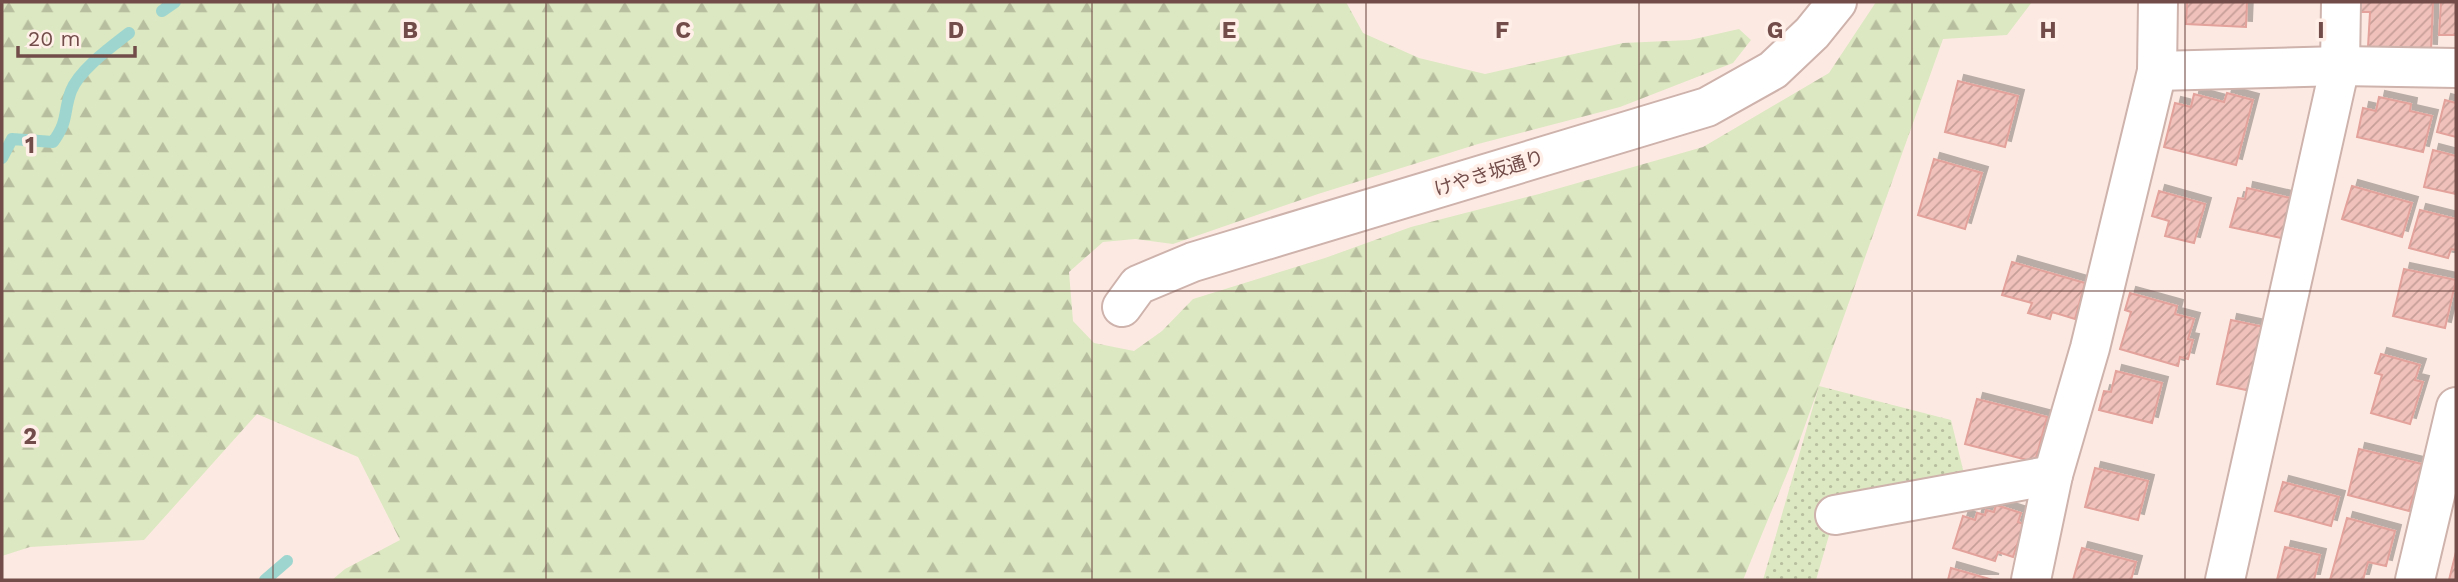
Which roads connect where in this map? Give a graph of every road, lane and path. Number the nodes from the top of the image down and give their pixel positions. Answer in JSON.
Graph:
{"nodes":[{"id":1,"x":1837,"y":2,"type":"edge"},
{"id":2,"x":2158,"y":2,"type":"edge"},
{"id":3,"x":2341,"y":2,"type":"edge"},
{"id":4,"x":2340,"y":66,"type":"junction"},
{"id":5,"x":2456,"y":68,"type":"edge"},
{"id":6,"x":2157,"y":71,"type":"junction"},
{"id":7,"x":1122,"y":307,"type":"dead end"},
{"id":8,"x":2456,"y":407,"type":"edge"},
{"id":9,"x":2053,"y":475,"type":"junction"},
{"id":10,"x":1835,"y":515,"type":"dead end"},
{"id":11,"x":2031,"y":580,"type":"edge"},
{"id":12,"x":2225,"y":580,"type":"edge"},
{"id":13,"x":2415,"y":580,"type":"edge"}],
"edges":[{"from":1,"to":7,"type":"street","name":"けやき坂通り"},
{"from":2,"to":6,"type":"street"},
{"from":3,"to":4,"type":"street"},
{"from":4,"to":5,"type":"street"},
{"from":4,"to":6,"type":"street"},
{"from":4,"to":12,"type":"street"},
{"from":6,"to":9,"type":"street"},
{"from":8,"to":13,"type":"street"},
{"from":9,"to":10,"type":"street"},
{"from":9,"to":11,"type":"street"}]}
